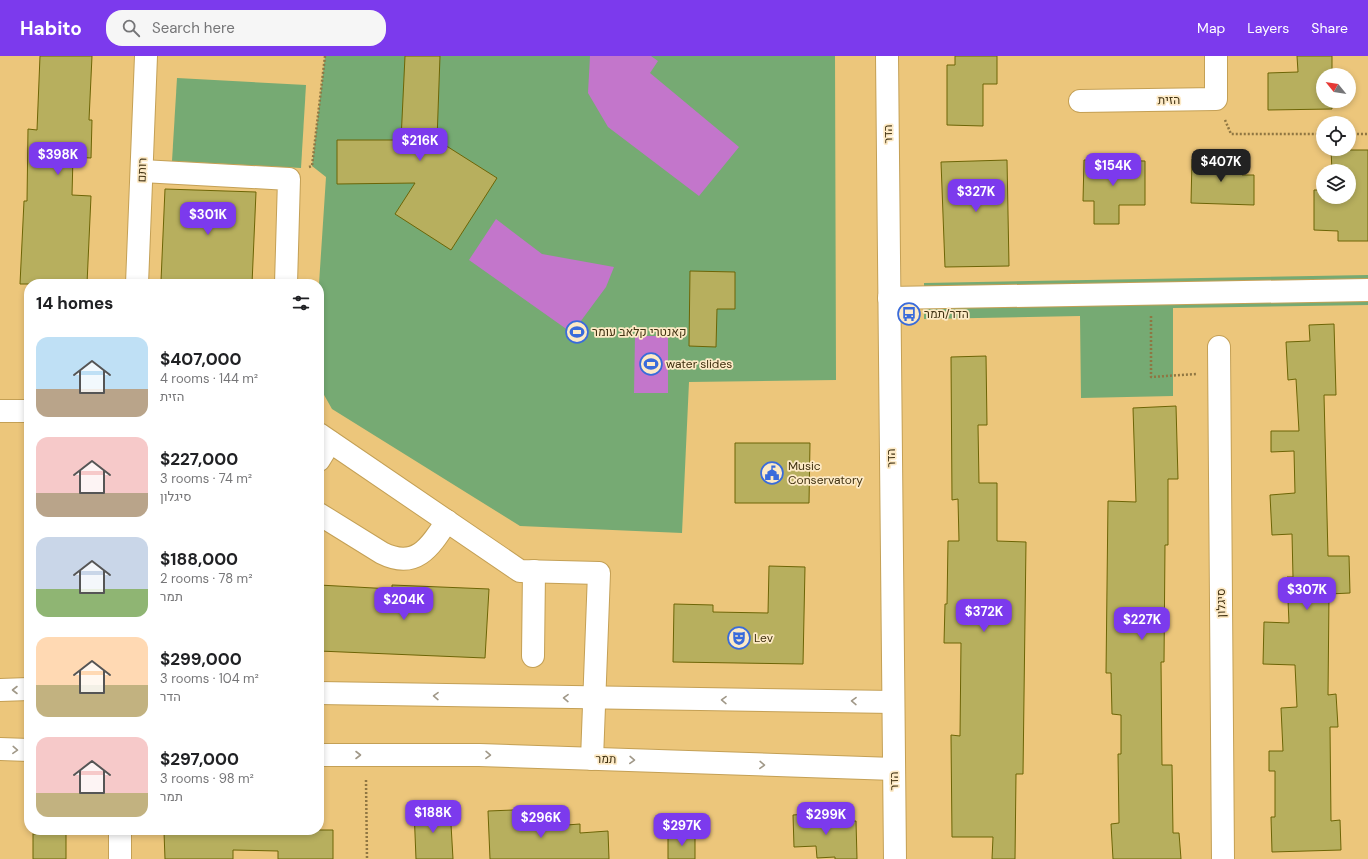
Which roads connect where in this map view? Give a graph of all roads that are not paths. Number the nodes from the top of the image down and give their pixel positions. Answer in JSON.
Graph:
{"nodes":[{"id":1,"x":146,"y":56,"type":"edge"},
{"id":2,"x":887,"y":56,"type":"edge"},
{"id":3,"x":1216,"y":56,"type":"edge"},
{"id":4,"x":1080,"y":101,"type":"dead end"},
{"id":5,"x":142,"y":171,"type":"junction"},
{"id":6,"x":137,"y":279,"type":"edge"},
{"id":7,"x":286,"y":279,"type":"edge"},
{"id":8,"x":1368,"y":290,"type":"edge"},
{"id":9,"x":889,"y":298,"type":"junction"},
{"id":10,"x":1219,"y":347,"type":"dead end"},
{"id":11,"x":0,"y":411,"type":"edge"},
{"id":12,"x":24,"y":411,"type":"edge"},
{"id":13,"x":324,"y":446,"type":"edge"},
{"id":14,"x":324,"y":517,"type":"edge"},
{"id":15,"x":447,"y":521,"type":"junction"},
{"id":16,"x":534,"y":572,"type":"junction"},
{"id":17,"x":533,"y":656,"type":"dead end"},
{"id":18,"x":24,"y":689,"type":"edge"},
{"id":19,"x":0,"y":690,"type":"edge"},
{"id":20,"x":324,"y":693,"type":"edge"},
{"id":21,"x":595,"y":698,"type":"junction"},
{"id":22,"x":893,"y":702,"type":"junction"},
{"id":23,"x":0,"y":749,"type":"edge"},
{"id":24,"x":24,"y":750,"type":"edge"},
{"id":25,"x":324,"y":755,"type":"edge"},
{"id":26,"x":592,"y":759,"type":"junction"},
{"id":27,"x":894,"y":769,"type":"junction"},
{"id":28,"x":120,"y":835,"type":"edge"},
{"id":29,"x":120,"y":859,"type":"edge"},
{"id":30,"x":895,"y":859,"type":"edge"},
{"id":31,"x":1223,"y":859,"type":"edge"}],
"edges":[{"from":1,"to":5,"type":"street","name":"רותם"},
{"from":2,"to":9,"type":"street","name":"הדר"},
{"from":3,"to":4,"type":"street","name":"הזית"},
{"from":5,"to":6,"type":"street","name":"רותם"},
{"from":5,"to":7,"type":"street"},
{"from":8,"to":9,"type":"street"},
{"from":9,"to":22,"type":"street","name":"הדר"},
{"from":10,"to":31,"type":"street","name":"סיגלון"},
{"from":11,"to":12,"type":"street"},
{"from":13,"to":15,"type":"street"},
{"from":14,"to":15,"type":"street"},
{"from":15,"to":16,"type":"street"},
{"from":16,"to":17,"type":"street"},
{"from":16,"to":21,"type":"street"},
{"from":18,"to":19,"type":"street","one_way":true},
{"from":21,"to":20,"type":"street","one_way":true},
{"from":22,"to":21,"type":"street","one_way":true},
{"from":21,"to":26,"type":"street"},
{"from":22,"to":27,"type":"street","name":"הדר"},
{"from":23,"to":24,"type":"street","one_way":true},
{"from":25,"to":26,"type":"street","name":"תמר","one_way":true},
{"from":26,"to":27,"type":"street","name":"תמר","one_way":true},
{"from":27,"to":30,"type":"street","name":"הדר"},
{"from":28,"to":29,"type":"street"}]}
